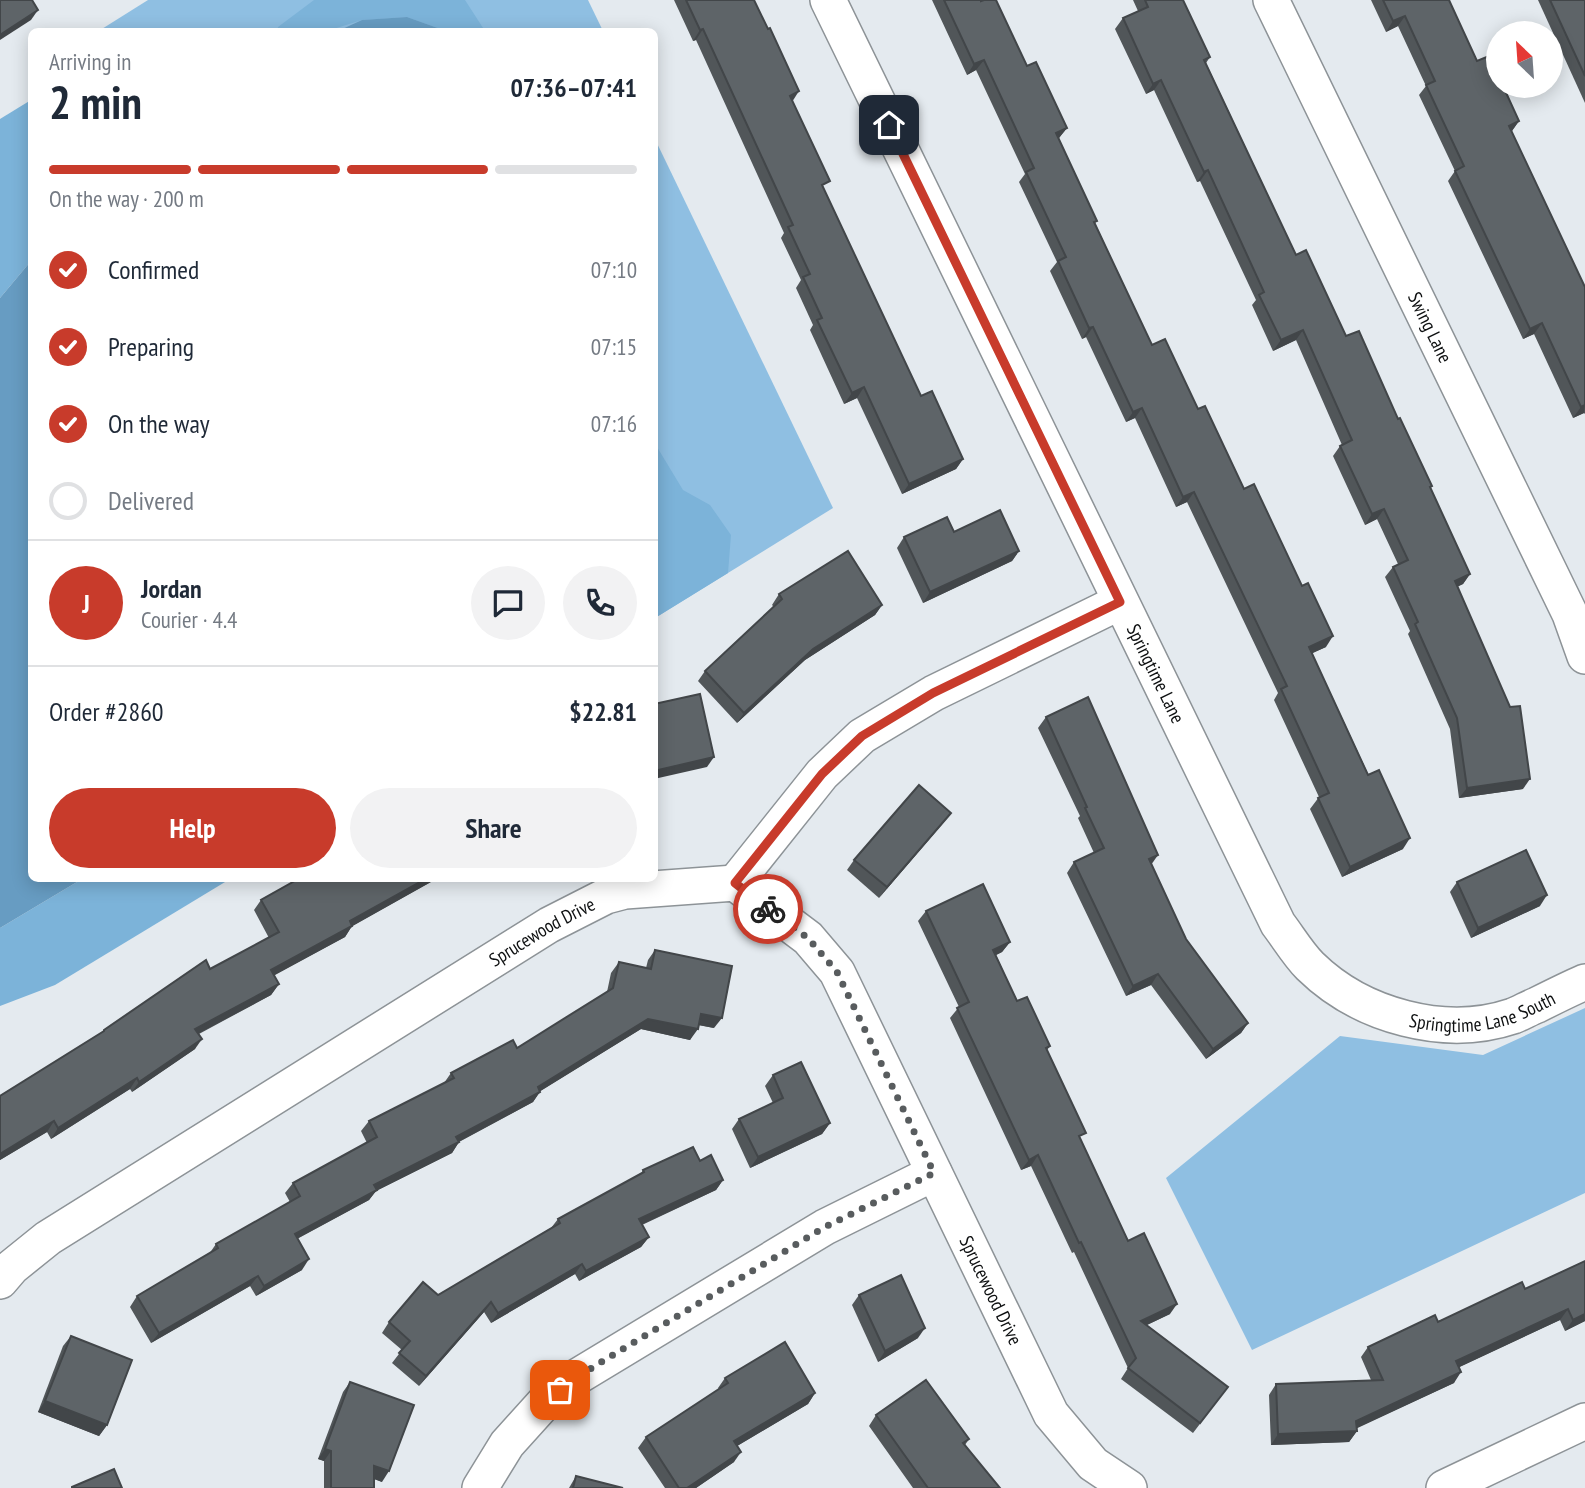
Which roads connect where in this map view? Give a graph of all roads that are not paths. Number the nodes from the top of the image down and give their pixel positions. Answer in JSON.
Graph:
{"nodes":[{"id":1,"x":828,"y":0,"type":"edge"},
{"id":2,"x":1271,"y":0,"type":"edge"},
{"id":3,"x":1120,"y":602,"type":"junction"},
{"id":4,"x":1585,"y":656,"type":"edge"},
{"id":5,"x":735,"y":883,"type":"junction"},
{"id":6,"x":1585,"y":982,"type":"edge"},
{"id":7,"x":1379,"y":1009,"type":"joint"},
{"id":8,"x":934,"y":1173,"type":"junction"},
{"id":9,"x":0,"y":1281,"type":"edge"},
{"id":10,"x":1585,"y":1422,"type":"edge"},
{"id":11,"x":480,"y":1488,"type":"edge"},
{"id":12,"x":1129,"y":1488,"type":"edge"},
{"id":13,"x":1444,"y":1488,"type":"edge"}],
"edges":[{"from":1,"to":3,"type":"street","name":"Springtime Lane"},
{"from":2,"to":4,"type":"street","name":"Swing Lane"},
{"from":3,"to":5,"type":"street"},
{"from":3,"to":7,"type":"street","name":"Springtime Lane"},
{"from":5,"to":8,"type":"street","name":"Sprucewood Drive"},
{"from":5,"to":9,"type":"street","name":"Sprucewood Drive"},
{"from":6,"to":7,"type":"street","name":"Springtime Lane South"},
{"from":8,"to":11,"type":"street"},
{"from":8,"to":12,"type":"street","name":"Sprucewood Drive"},
{"from":10,"to":13,"type":"street"}]}
